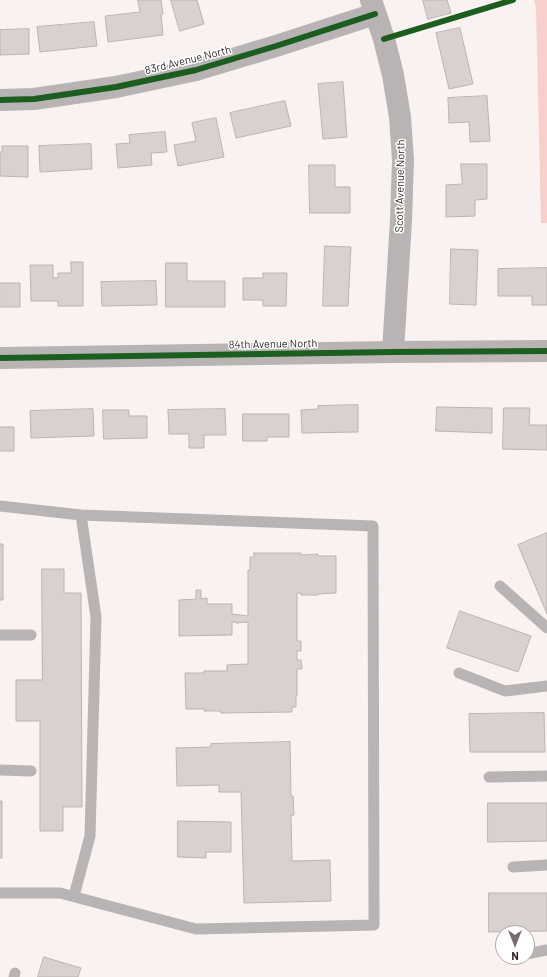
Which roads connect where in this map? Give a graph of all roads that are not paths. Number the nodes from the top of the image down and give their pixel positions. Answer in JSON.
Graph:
{"nodes":[{"id":1,"x":373,"y":7,"type":"edge"},
{"id":2,"x":0,"y":100,"type":"edge"},
{"id":3,"x":547,"y":351,"type":"edge"},
{"id":4,"x":393,"y":352,"type":"junction"},
{"id":5,"x":0,"y":358,"type":"edge"},
{"id":6,"x":0,"y":506,"type":"edge"},
{"id":7,"x":81,"y":515,"type":"junction"},
{"id":8,"x":500,"y":586,"type":"dead end"},
{"id":9,"x":547,"y":628,"type":"edge"},
{"id":10,"x":0,"y":635,"type":"edge"},
{"id":11,"x":31,"y":635,"type":"dead end"},
{"id":12,"x":459,"y":673,"type":"dead end"},
{"id":13,"x":547,"y":686,"type":"edge"},
{"id":14,"x":0,"y":770,"type":"edge"},
{"id":15,"x":31,"y":771,"type":"dead end"},
{"id":16,"x":547,"y":776,"type":"edge"},
{"id":17,"x":489,"y":777,"type":"dead end"},
{"id":18,"x":547,"y":865,"type":"edge"},
{"id":19,"x":513,"y":867,"type":"dead end"},
{"id":20,"x":0,"y":893,"type":"edge"},
{"id":21,"x":74,"y":896,"type":"junction"},
{"id":22,"x":547,"y":950,"type":"edge"},
{"id":23,"x":535,"y":952,"type":"edge"}],
"edges":[{"from":1,"to":2,"type":"street","name":"83rd Avenue North"},
{"from":1,"to":4,"type":"street","name":"Scott Avenue North"},
{"from":3,"to":4,"type":"street","name":"84th Avenue North"},
{"from":4,"to":5,"type":"street","name":"84th Avenue North"},
{"from":6,"to":7,"type":"lane"},
{"from":7,"to":21,"type":"lane"},
{"from":7,"to":21,"type":"lane"},
{"from":8,"to":9,"type":"lane"},
{"from":10,"to":11,"type":"lane"},
{"from":12,"to":13,"type":"lane"},
{"from":14,"to":15,"type":"lane"},
{"from":16,"to":17,"type":"lane"},
{"from":18,"to":19,"type":"lane"},
{"from":20,"to":21,"type":"lane"},
{"from":22,"to":23,"type":"lane"}]}
